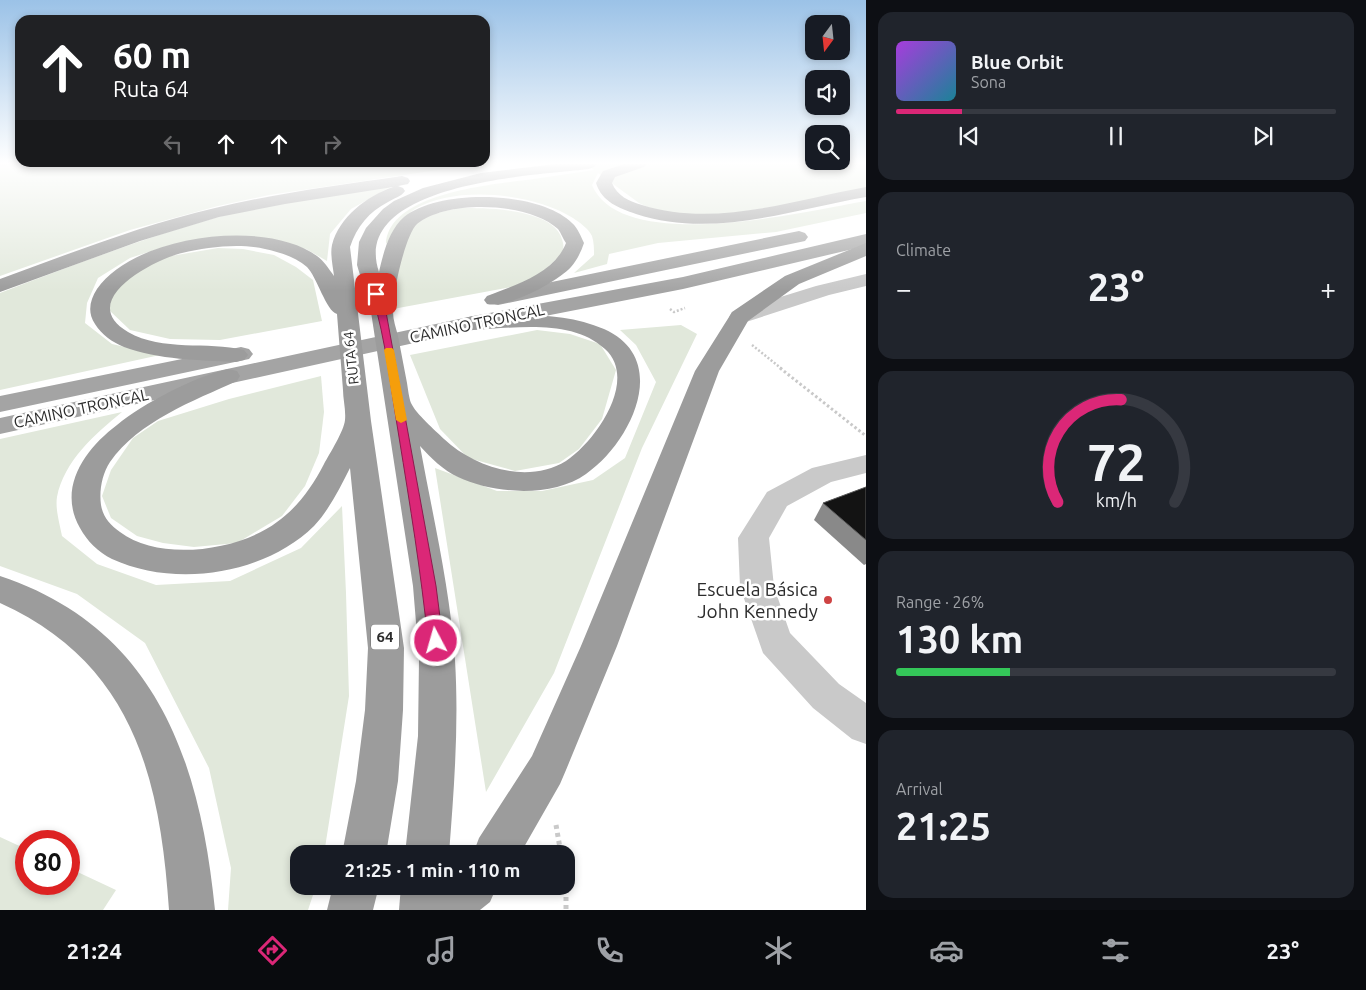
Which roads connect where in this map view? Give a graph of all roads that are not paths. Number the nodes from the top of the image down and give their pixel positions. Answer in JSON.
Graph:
{"nodes":[{"id":1,"x":250,"y":206,"type":"edge"},
{"id":2,"x":369,"y":206,"type":"edge"},
{"id":3,"x":400,"y":206,"type":"edge"},
{"id":4,"x":449,"y":206,"type":"edge"},
{"id":5,"x":513,"y":206,"type":"edge"},
{"id":6,"x":629,"y":206,"type":"edge"},
{"id":7,"x":783,"y":206,"type":"edge"},
{"id":8,"x":819,"y":232,"type":"dead end"},
{"id":9,"x":866,"y":240,"type":"edge"},
{"id":10,"x":866,"y":249,"type":"edge"},
{"id":11,"x":866,"y":280,"type":"edge"},
{"id":12,"x":0,"y":286,"type":"edge"},
{"id":13,"x":494,"y":300,"type":"junction"},
{"id":14,"x":382,"y":312,"type":"junction"},
{"id":15,"x":348,"y":321,"type":"junction"},
{"id":16,"x":473,"y":323,"type":"junction"},
{"id":17,"x":736,"y":323,"type":"junction"},
{"id":18,"x":406,"y":328,"type":"junction"},
{"id":19,"x":232,"y":365,"type":"junction"},
{"id":20,"x":0,"y":404,"type":"edge"},
{"id":21,"x":399,"y":405,"type":"junction"},
{"id":22,"x":358,"y":421,"type":"junction"},
{"id":23,"x":0,"y":426,"type":"edge"},
{"id":24,"x":866,"y":464,"type":"edge"},
{"id":25,"x":0,"y":589,"type":"edge"},
{"id":26,"x":866,"y":726,"type":"edge"},
{"id":27,"x":366,"y":845,"type":"edge"},
{"id":28,"x":428,"y":845,"type":"edge"},
{"id":29,"x":501,"y":845,"type":"edge"},
{"id":30,"x":354,"y":895,"type":"edge"},
{"id":31,"x":423,"y":895,"type":"edge"},
{"id":32,"x":462,"y":895,"type":"edge"},
{"id":33,"x":192,"y":910,"type":"edge"},
{"id":34,"x":350,"y":910,"type":"edge"},
{"id":35,"x":422,"y":910,"type":"edge"},
{"id":36,"x":442,"y":910,"type":"edge"}],
"edges":[{"from":1,"to":12,"type":"highway"},
{"from":2,"to":15,"type":"highway","name":"RUTA 64","number":"64"},
{"from":3,"to":14,"type":"highway"},
{"from":4,"to":14,"type":"highway"},
{"from":5,"to":13,"type":"highway"},
{"from":6,"to":7,"type":"highway"},
{"from":8,"to":13,"type":"main road","name":"CAMINO TRONCAL"},
{"from":9,"to":16,"type":"main road","name":"CAMINO TRONCAL"},
{"from":10,"to":17,"type":"highway"},
{"from":11,"to":17,"type":"street"},
{"from":13,"to":18,"type":"main road","name":"CAMINO TRONCAL"},
{"from":14,"to":21,"type":"highway"},
{"from":15,"to":19,"type":"highway"},
{"from":15,"to":22,"type":"highway","name":"RUTA 64","number":"64"},
{"from":16,"to":18,"type":"main road","name":"CAMINO TRONCAL"},
{"from":16,"to":21,"type":"highway"},
{"from":17,"to":29,"type":"highway"},
{"from":18,"to":19,"type":"main road","name":"CAMINO TRONCAL"},
{"from":19,"to":20,"type":"main road","name":"CAMINO TRONCAL"},
{"from":19,"to":22,"type":"highway"},
{"from":19,"to":23,"type":"main road","name":"CAMINO TRONCAL"},
{"from":21,"to":28,"type":"highway"},
{"from":22,"to":27,"type":"highway","number":"64"},
{"from":24,"to":26,"type":"street"},
{"from":25,"to":33,"type":"highway"},
{"from":30,"to":34,"type":"highway"},
{"from":31,"to":35,"type":"highway"},
{"from":32,"to":36,"type":"highway"}]}
